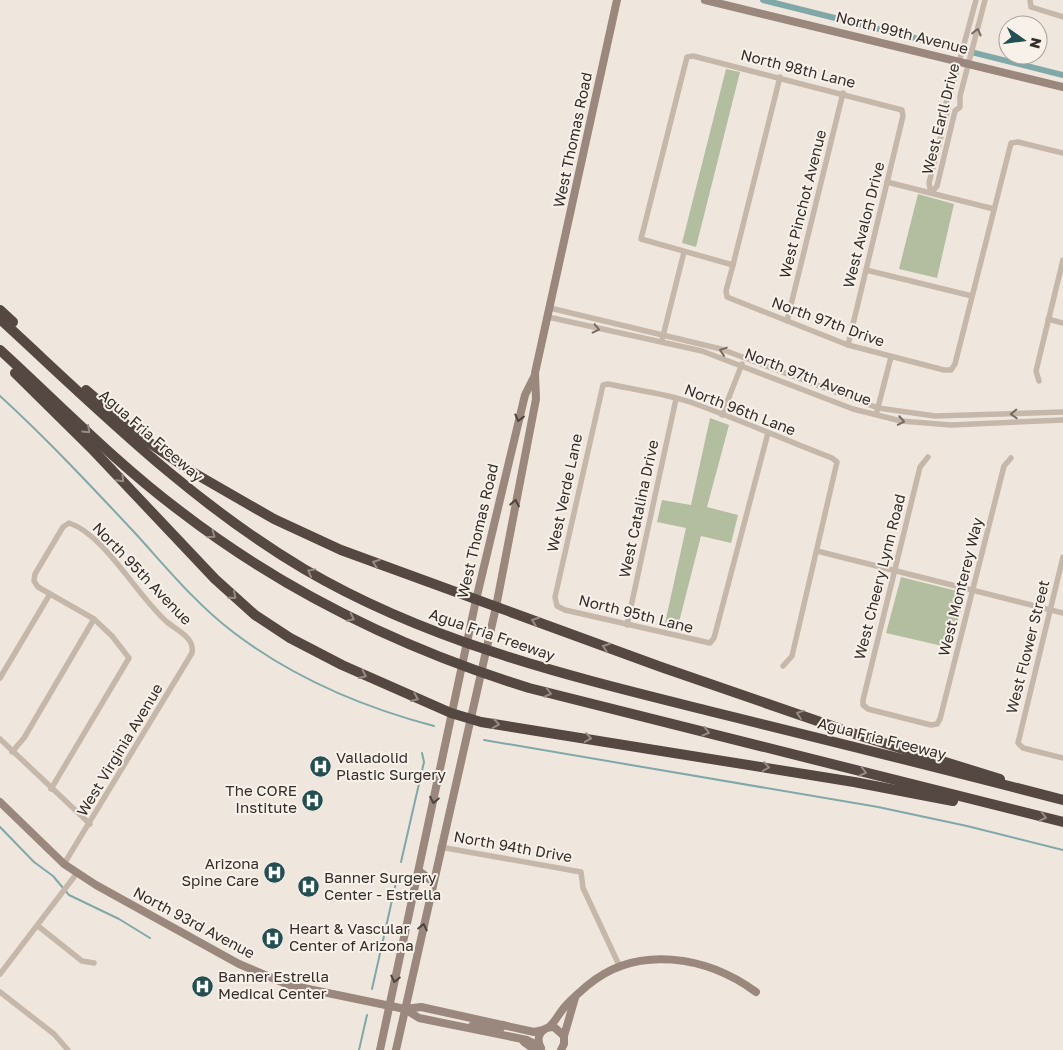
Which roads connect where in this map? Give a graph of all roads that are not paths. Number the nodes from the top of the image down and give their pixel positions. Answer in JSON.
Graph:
{"nodes":[{"id":1,"x":617,"y":0,"type":"edge"},
{"id":2,"x":705,"y":0,"type":"edge"},
{"id":3,"x":976,"y":0,"type":"edge"},
{"id":4,"x":985,"y":0,"type":"edge"},
{"id":5,"x":1030,"y":3,"type":"edge"},
{"id":6,"x":1063,"y":17,"type":"edge"},
{"id":7,"x":964,"y":62,"type":"junction"},
{"id":8,"x":780,"y":77,"type":"junction"},
{"id":9,"x":1063,"y":88,"type":"edge"},
{"id":10,"x":844,"y":93,"type":"junction"},
{"id":11,"x":948,"y":109,"type":"junction"},
{"id":12,"x":902,"y":110,"type":"joint"},
{"id":13,"x":955,"y":111,"type":"junction"},
{"id":14,"x":1063,"y":153,"type":"edge"},
{"id":15,"x":888,"y":182,"type":"junction"},
{"id":16,"x":931,"y":193,"type":"junction"},
{"id":17,"x":994,"y":209,"type":"junction"},
{"id":18,"x":684,"y":252,"type":"junction"},
{"id":19,"x":1063,"y":260,"type":"edge"},
{"id":20,"x":733,"y":264,"type":"junction"},
{"id":21,"x":866,"y":270,"type":"junction"},
{"id":22,"x":972,"y":296,"type":"junction"},
{"id":23,"x":550,"y":308,"type":"junction"},
{"id":24,"x":0,"y":310,"type":"edge"},
{"id":25,"x":548,"y":317,"type":"junction"},
{"id":26,"x":0,"y":319,"type":"edge"},
{"id":27,"x":1048,"y":320,"type":"junction"},
{"id":28,"x":787,"y":321,"type":"junction"},
{"id":29,"x":1063,"y":323,"type":"edge"},
{"id":30,"x":663,"y":336,"type":"junction"},
{"id":31,"x":661,"y":343,"type":"junction"},
{"id":32,"x":848,"y":346,"type":"junction"},
{"id":33,"x":0,"y":350,"type":"edge"},
{"id":34,"x":891,"y":357,"type":"junction"},
{"id":35,"x":0,"y":358,"type":"edge"},
{"id":36,"x":745,"y":358,"type":"junction"},
{"id":37,"x":742,"y":365,"type":"junction"},
{"id":38,"x":536,"y":373,"type":"junction"},
{"id":39,"x":1039,"y":381,"type":"dead end"},
{"id":40,"x":603,"y":385,"type":"joint"},
{"id":41,"x":676,"y":399,"type":"junction"},
{"id":42,"x":878,"y":408,"type":"junction"},
{"id":43,"x":1063,"y":412,"type":"edge"},
{"id":44,"x":722,"y":415,"type":"junction"},
{"id":45,"x":876,"y":415,"type":"junction"},
{"id":46,"x":1063,"y":420,"type":"edge"},
{"id":47,"x":768,"y":433,"type":"junction"},
{"id":48,"x":928,"y":457,"type":"dead end"},
{"id":49,"x":1011,"y":458,"type":"dead end"},
{"id":50,"x":817,"y":551,"type":"junction"},
{"id":51,"x":1063,"y":557,"type":"edge"},
{"id":52,"x":894,"y":570,"type":"junction"},
{"id":53,"x":973,"y":590,"type":"junction"},
{"id":54,"x":50,"y":594,"type":"junction"},
{"id":55,"x":476,"y":600,"type":"junction"},
{"id":56,"x":557,"y":606,"type":"joint"},
{"id":57,"x":496,"y":607,"type":"junction"},
{"id":58,"x":1050,"y":610,"type":"junction"},
{"id":59,"x":1063,"y":613,"type":"edge"},
{"id":60,"x":94,"y":619,"type":"junction"},
{"id":61,"x":627,"y":625,"type":"junction"},
{"id":62,"x":193,"y":646,"type":"joint"},
{"id":63,"x":783,"y":666,"type":"dead end"},
{"id":64,"x":0,"y":678,"type":"edge"},
{"id":65,"x":451,"y":713,"type":"junction"},
{"id":66,"x":470,"y":719,"type":"junction"},
{"id":67,"x":937,"y":724,"type":"joint"},
{"id":68,"x":0,"y":739,"type":"edge"},
{"id":69,"x":12,"y":752,"type":"junction"},
{"id":70,"x":1063,"y":758,"type":"edge"},
{"id":71,"x":51,"y":789,"type":"junction"},
{"id":72,"x":1028,"y":791,"type":"junction"},
{"id":73,"x":1063,"y":800,"type":"edge"},
{"id":74,"x":0,"y":802,"type":"edge"},
{"id":75,"x":1023,"y":812,"type":"junction"},
{"id":76,"x":1063,"y":822,"type":"edge"},
{"id":77,"x":90,"y":824,"type":"junction"},
{"id":78,"x":440,"y":847,"type":"junction"},
{"id":79,"x":64,"y":864,"type":"junction"},
{"id":80,"x":419,"y":871,"type":"junction"},
{"id":81,"x":78,"y":873,"type":"junction"},
{"id":82,"x":433,"y":882,"type":"junction"},
{"id":83,"x":38,"y":926,"type":"junction"},
{"id":84,"x":94,"y":963,"type":"dead end"},
{"id":85,"x":619,"y":966,"type":"junction"},
{"id":86,"x":0,"y":974,"type":"edge"},
{"id":87,"x":0,"y":992,"type":"edge"},
{"id":88,"x":756,"y":992,"type":"dead end"},
{"id":89,"x":575,"y":998,"type":"junction"},
{"id":90,"x":389,"y":1005,"type":"junction"},
{"id":91,"x":405,"y":1009,"type":"junction"},
{"id":92,"x":503,"y":1025,"type":"junction"},
{"id":93,"x":457,"y":1027,"type":"junction"},
{"id":94,"x":546,"y":1029,"type":"junction"},
{"id":95,"x":564,"y":1036,"type":"junction"},
{"id":96,"x":540,"y":1049,"type":"edge"},
{"id":97,"x":68,"y":1050,"type":"edge"},
{"id":98,"x":380,"y":1050,"type":"edge"},
{"id":99,"x":396,"y":1050,"type":"edge"},
{"id":100,"x":561,"y":1050,"type":"edge"}],
"edges":[{"from":1,"to":23,"type":"main road","name":"West Thomas Road"},
{"from":2,"to":7,"type":"main road","name":"North 99th Avenue"},
{"from":3,"to":7,"type":"street","name":"West Earll Drive"},
{"from":7,"to":4,"type":"street","name":"West Earll Drive","one_way":true},
{"from":5,"to":6,"type":"street"},
{"from":7,"to":9,"type":"main road","name":"North 99th Avenue"},
{"from":7,"to":11,"type":"street","name":"West Earll Drive"},
{"from":7,"to":13,"type":"street","name":"West Earll Drive"},
{"from":8,"to":10,"type":"street","name":"North 98th Lane"},
{"from":8,"to":18,"type":"street","name":"North 98th Lane"},
{"from":8,"to":20,"type":"street"},
{"from":10,"to":12,"type":"street","name":"North 98th Lane"},
{"from":10,"to":28,"type":"street","name":"West Pinchot Avenue"},
{"from":11,"to":13,"type":"street"},
{"from":11,"to":16,"type":"street","name":"West Earll Drive"},
{"from":12,"to":15,"type":"street","name":"West Avalon Drive"},
{"from":13,"to":16,"type":"street","name":"West Earll Drive"},
{"from":14,"to":17,"type":"street"},
{"from":15,"to":16,"type":"street"},
{"from":15,"to":21,"type":"street","name":"West Avalon Drive"},
{"from":16,"to":17,"type":"street"},
{"from":17,"to":22,"type":"street"},
{"from":18,"to":20,"type":"street"},
{"from":18,"to":30,"type":"street"},
{"from":19,"to":27,"type":"street"},
{"from":20,"to":28,"type":"street","name":"North 97th Drive"},
{"from":21,"to":22,"type":"street"},
{"from":21,"to":32,"type":"street","name":"West Avalon Drive"},
{"from":22,"to":34,"type":"street","name":"North 97th Drive"},
{"from":23,"to":25,"type":"main road","name":"West Thomas Road"},
{"from":23,"to":30,"type":"street","name":"North 97th Avenue"},
{"from":55,"to":24,"type":"highway","one_way":true},
{"from":25,"to":31,"type":"street","name":"North 97th Avenue","one_way":true},
{"from":25,"to":38,"type":"main road","name":"West Thomas Road"},
{"from":72,"to":26,"type":"highway","name":"Agua Fria Freeway","one_way":true},
{"from":27,"to":29,"type":"street"},
{"from":27,"to":39,"type":"street"},
{"from":28,"to":32,"type":"street","name":"North 97th Drive"},
{"from":30,"to":31,"type":"street"},
{"from":36,"to":30,"type":"street","name":"North 97th Avenue","one_way":true},
{"from":31,"to":37,"type":"street","name":"North 97th Avenue"},
{"from":32,"to":34,"type":"street","name":"North 97th Drive"},
{"from":33,"to":75,"type":"highway","one_way":true},
{"from":34,"to":42,"type":"street"},
{"from":35,"to":65,"type":"highway","one_way":true},
{"from":36,"to":37,"type":"street"},
{"from":36,"to":42,"type":"street","name":"North 97th Avenue"},
{"from":37,"to":44,"type":"street"},
{"from":37,"to":45,"type":"street","name":"North 97th Avenue"},
{"from":38,"to":55,"type":"main road","name":"West Thomas Road","one_way":true},
{"from":57,"to":38,"type":"main road","name":"West Thomas Road","one_way":true},
{"from":40,"to":41,"type":"street","name":"North 96th Lane"},
{"from":40,"to":56,"type":"street","name":"West Verde Lane"},
{"from":41,"to":44,"type":"street","name":"North 96th Lane"},
{"from":41,"to":61,"type":"street","name":"West Catalina Drive"},
{"from":43,"to":42,"type":"street","name":"North 97th Avenue","one_way":true},
{"from":42,"to":45,"type":"street"},
{"from":44,"to":47,"type":"street","name":"North 96th Lane"},
{"from":45,"to":46,"type":"street","name":"North 97th Avenue","one_way":true},
{"from":47,"to":50,"type":"street","name":"North 96th Lane"},
{"from":47,"to":61,"type":"street","name":"North 95th Lane"},
{"from":48,"to":52,"type":"street","name":"West Cheery Lynn Road"},
{"from":49,"to":53,"type":"street","name":"West Monterey Way"},
{"from":50,"to":52,"type":"street"},
{"from":50,"to":63,"type":"street"},
{"from":51,"to":58,"type":"street","name":"West Flower Street"},
{"from":52,"to":53,"type":"street"},
{"from":52,"to":67,"type":"street","name":"West Cheery Lynn Road"},
{"from":53,"to":58,"type":"street"},
{"from":53,"to":67,"type":"street","name":"West Monterey Way"},
{"from":54,"to":60,"type":"street"},
{"from":54,"to":62,"type":"street","name":"North 95th Avenue"},
{"from":54,"to":64,"type":"street"},
{"from":55,"to":57,"type":"highway"},
{"from":55,"to":65,"type":"main road","name":"West Thomas Road"},
{"from":56,"to":61,"type":"street","name":"North 95th Lane"},
{"from":57,"to":66,"type":"main road","name":"West Thomas Road"},
{"from":72,"to":57,"type":"highway","one_way":true},
{"from":58,"to":59,"type":"street"},
{"from":58,"to":70,"type":"street","name":"West Flower Street"},
{"from":60,"to":69,"type":"street"},
{"from":60,"to":71,"type":"street"},
{"from":62,"to":77,"type":"street","name":"West Virginia Avenue"},
{"from":65,"to":66,"type":"highway"},
{"from":65,"to":80,"type":"main road","name":"West Thomas Road","one_way":true},
{"from":66,"to":75,"type":"highway","one_way":true},
{"from":66,"to":78,"type":"main road","name":"West Thomas Road"},
{"from":68,"to":69,"type":"street"},
{"from":69,"to":71,"type":"street"},
{"from":71,"to":77,"type":"street"},
{"from":72,"to":73,"type":"highway","name":"Agua Fria Freeway"},
{"from":74,"to":79,"type":"main road","name":"North 93rd Avenue"},
{"from":75,"to":76,"type":"highway","one_way":true},
{"from":77,"to":79,"type":"street","name":"West Virginia Avenue"},
{"from":78,"to":82,"type":"main road","name":"West Thomas Road"},
{"from":78,"to":85,"type":"street","name":"North 94th Drive"},
{"from":79,"to":81,"type":"main road","name":"North 93rd Avenue"},
{"from":80,"to":82,"type":"main road"},
{"from":80,"to":90,"type":"main road","name":"West Thomas Road","one_way":true},
{"from":81,"to":83,"type":"street"},
{"from":81,"to":90,"type":"main road","name":"North 93rd Avenue"},
{"from":91,"to":82,"type":"main road","name":"West Thomas Road","one_way":true},
{"from":83,"to":84,"type":"street"},
{"from":83,"to":86,"type":"street"},
{"from":85,"to":88,"type":"main road"},
{"from":85,"to":89,"type":"main road"},
{"from":87,"to":97,"type":"street"},
{"from":89,"to":94,"type":"main road"},
{"from":89,"to":95,"type":"main road"},
{"from":90,"to":91,"type":"main road","name":"North 93rd Avenue"},
{"from":90,"to":98,"type":"main road","name":"West Thomas Road"},
{"from":91,"to":92,"type":"main road","name":"North 93rd Avenue"},
{"from":91,"to":93,"type":"main road","name":"North 93rd Avenue"},
{"from":91,"to":99,"type":"main road","name":"West Thomas Road"},
{"from":92,"to":93,"type":"main road"},
{"from":92,"to":94,"type":"main road","name":"North 93rd Avenue"},
{"from":93,"to":96,"type":"main road","name":"North 93rd Avenue"},
{"from":94,"to":95,"type":"main road"},
{"from":94,"to":96,"type":"main road"},
{"from":95,"to":100,"type":"main road"}]}
